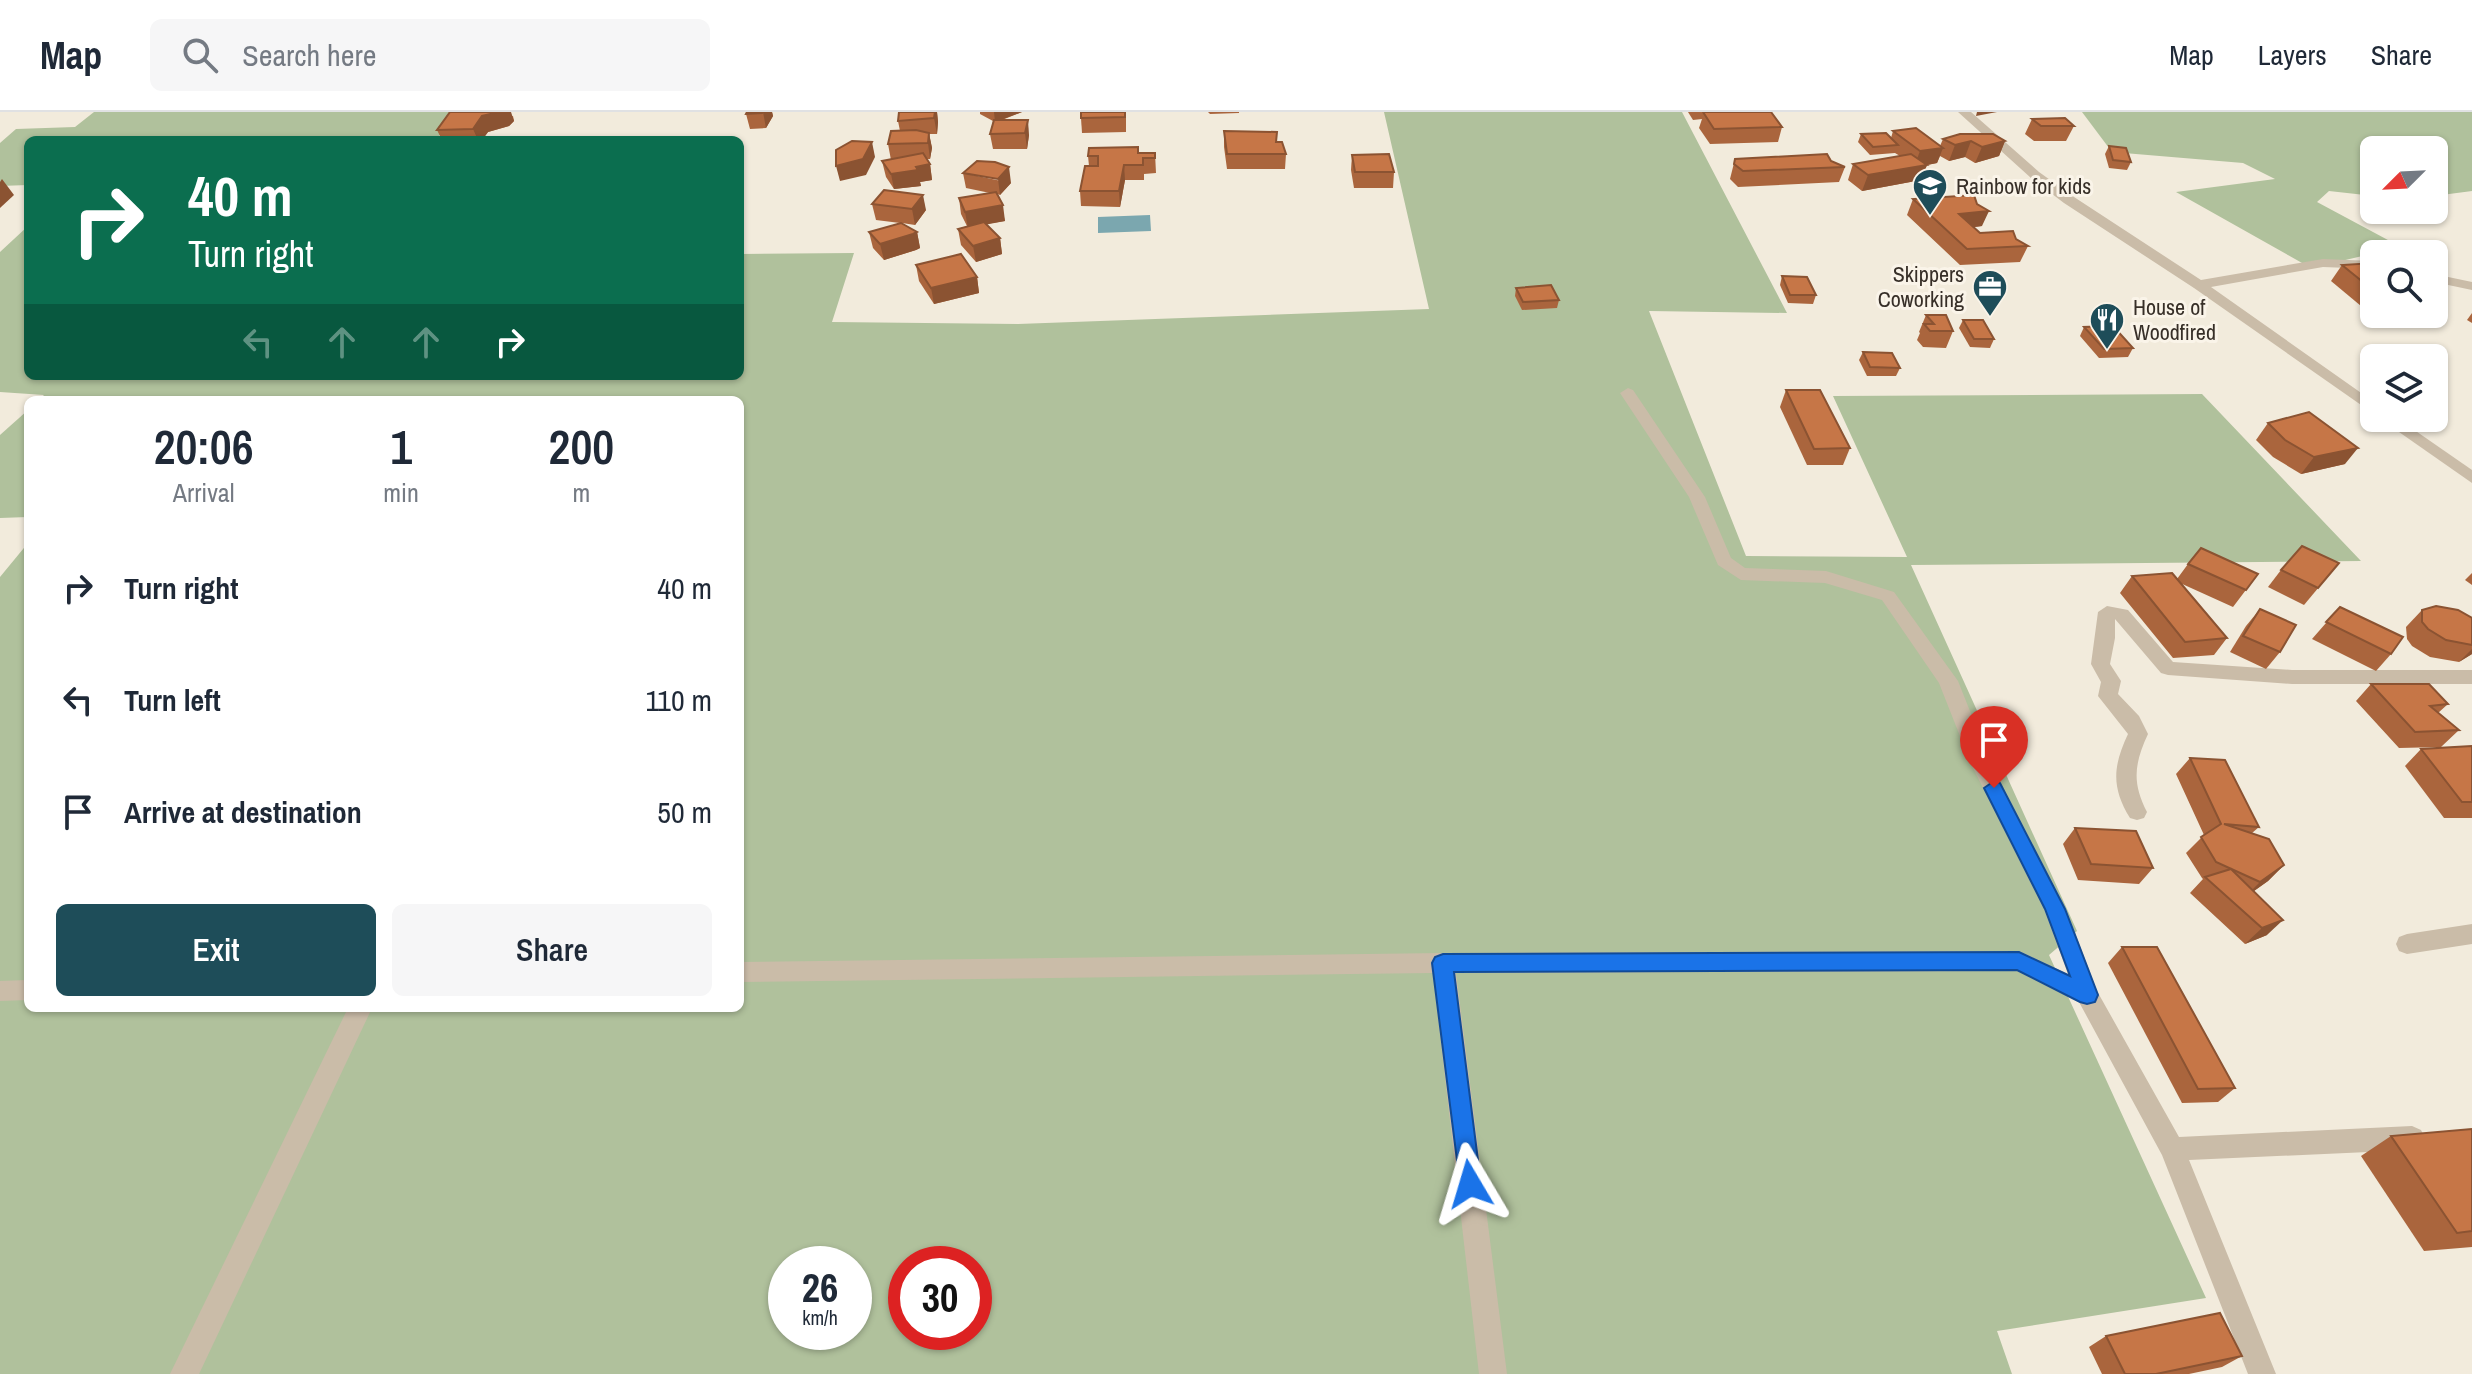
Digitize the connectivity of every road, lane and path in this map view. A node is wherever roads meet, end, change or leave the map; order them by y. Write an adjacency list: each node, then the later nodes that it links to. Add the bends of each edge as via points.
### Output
1 (1964, 112): 4 (street, via 2069,200)
2 (2360, 264): 4 (street, via 2323,263)
3 (2448, 281): 5 (street)
4 (2199, 285): 7 (street)
5 (2472, 286)
6 (1628, 393): 18 (street, via 1697,497 1724,561 1741,574 1826,577 1888,596 1948,681 1981,764 2055,909)
7 (2360, 399)
8 (2407, 432): 9 (street)
9 (2472, 478)
10 (2472, 677): 11 (street, via 2292,677 2168,668 2122,614 2107,612 2099,659 2111,681 2108,696 2138,734 2122,774)
11 (2137, 812)
12 (2472, 934): 13 (street)
13 (2407, 944)
14 (1443, 963): 15 (street); 18 (street, via 2019,961); 23 (street)
15 (744, 972)
16 (24, 990): 17 (street)
17 (0, 991)
18 (2087, 995): 21 (street)
19 (358, 1012): 22 (street)
20 (2440, 1137): 21 (street)
21 (2172, 1149): 24 (street)
22 (184, 1374)
23 (1493, 1374)
24 (2262, 1374)

